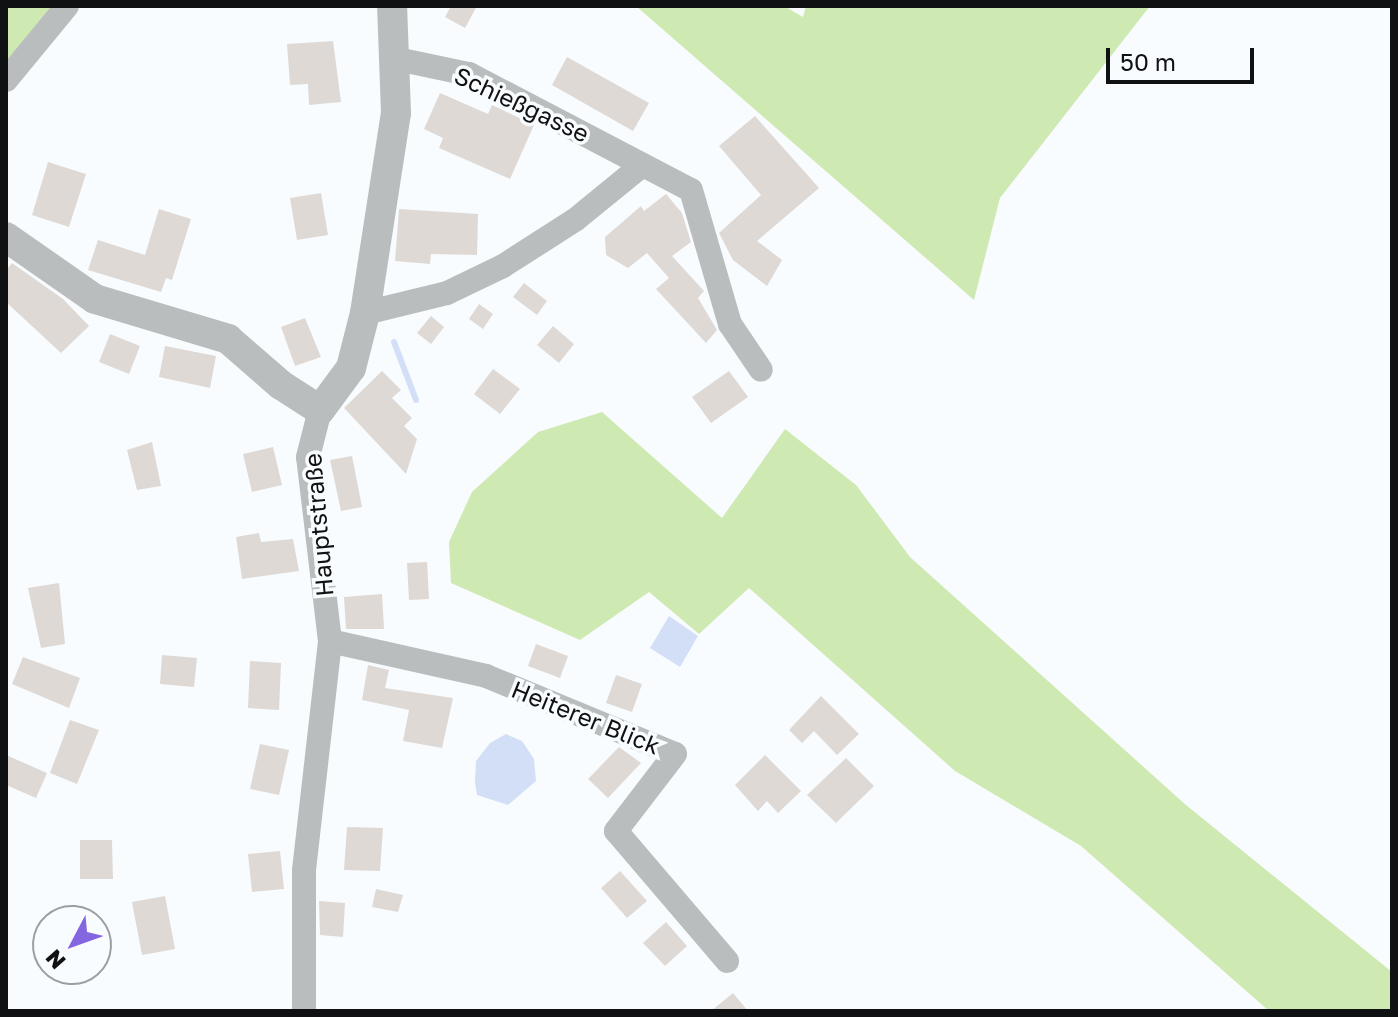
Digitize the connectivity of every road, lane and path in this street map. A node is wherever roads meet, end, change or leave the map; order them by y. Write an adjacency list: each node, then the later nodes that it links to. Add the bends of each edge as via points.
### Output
1 (67, 6): 4 (street)
2 (392, 6): 3 (street, Hauptstraße)
3 (397, 59): 5 (street, Schießgasse, via 469,74 612,146); 7 (street, Hauptstraße, via 396,113)
4 (6, 80)
5 (640, 167): 7 (street, via 575,220 503,266 447,293); 8 (street, Schießgasse, via 691,190 730,324)
6 (6, 237): 9 (street, via 95,299 228,339 281,385)
7 (365, 313): 9 (street, Hauptstraße, via 351,368)
8 (761, 370)
9 (320, 410): 10 (street, Hauptstraße, via 308,457)
10 (330, 641): 11 (street, Heiterer Blick, via 486,676 675,754 616,831); 12 (street, Hauptstraße, via 304,870)
11 (727, 961)
12 (304, 1011)

